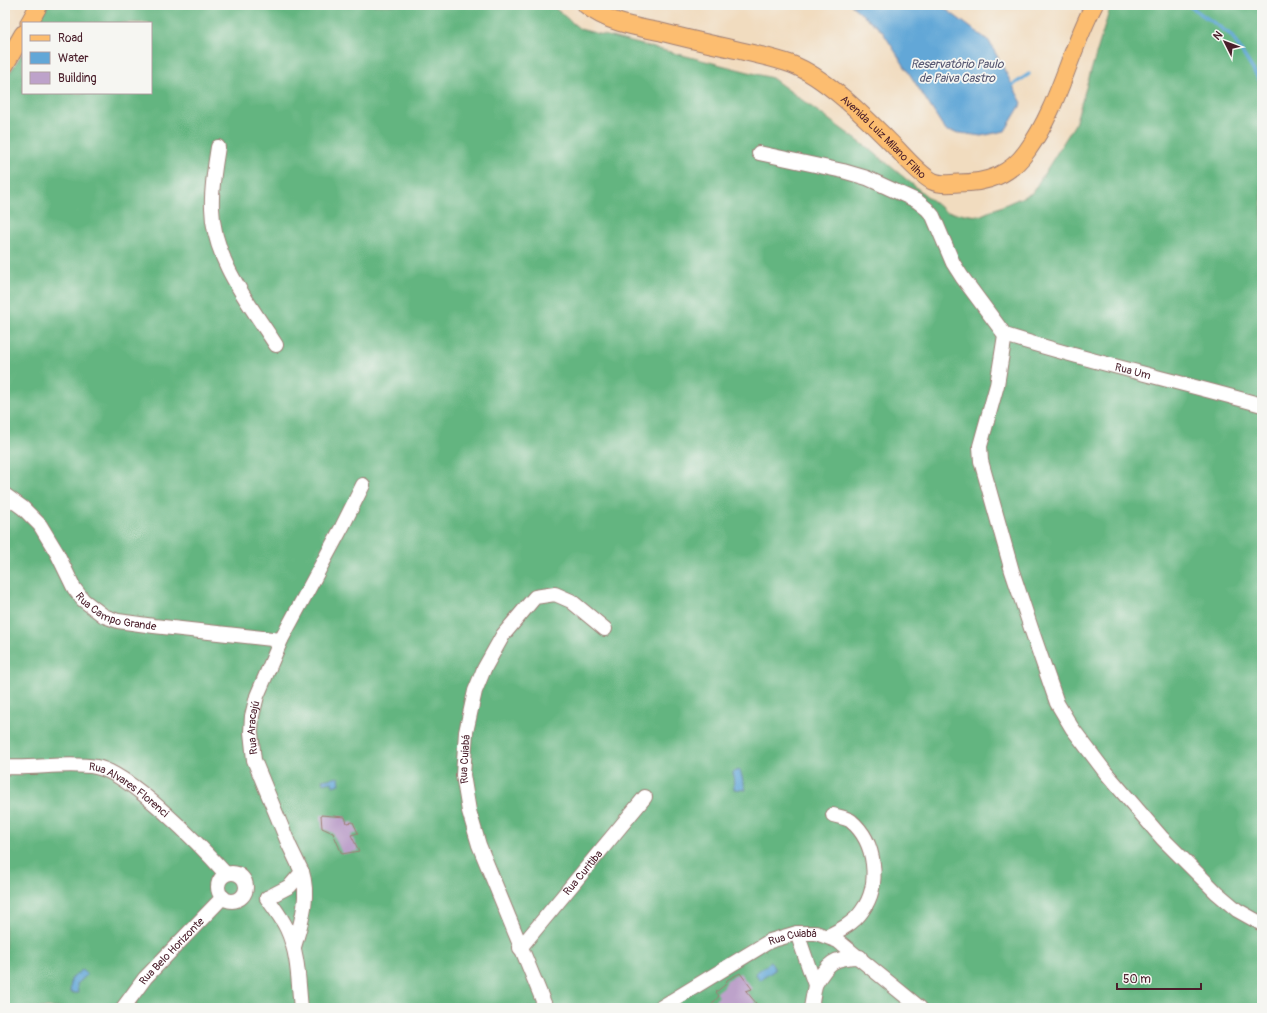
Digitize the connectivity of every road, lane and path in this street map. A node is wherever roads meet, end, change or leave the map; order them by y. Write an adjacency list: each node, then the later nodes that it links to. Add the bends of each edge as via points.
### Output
1 (39, 5): 4 (main road)
2 (586, 5): 3 (main road, Avenida Luiz Milano Filho, via 605,17 791,64 805,71 825,84 874,126 919,171 941,184 988,181 1016,165 1036,136 1060,89)
3 (1094, 5)
4 (30, 22)
5 (22, 36): 6 (main road)
6 (5, 65)
7 (218, 147): 10 (street, via 212,208 217,242 225,265)
8 (759, 153): 9 (street, via 867,178 911,198 927,209 938,225 953,263)
9 (1005, 336): 11 (street, Rua Um); 24 (street, via 997,385 980,446 981,460 1012,572 1057,703 1072,728 1106,773 1162,838 1217,893 1238,910)
10 (276, 345)
11 (1262, 405)
12 (363, 485): 15 (street, Rua Aracajú)
13 (5, 495): 15 (street, Rua Campo Grande, via 40,525 58,553 74,588 83,600 104,616 118,621 154,626)
14 (605, 629): 28 (street, Rua Cuiabá, via 571,601 555,594 535,597 503,634 475,691 466,732 463,775 465,793 479,845)
15 (281, 640): 19 (street, Rua Aracajú, via 257,696 252,716 252,747 260,779)
16 (5, 767): 20 (street, Rua Alvares Florenci, via 98,767 119,776 192,839)
17 (646, 797): 28 (street, Rua Curitiba)
18 (833, 815): 26 (street, via 850,820 862,833 871,851 873,873 868,903 861,913 850,924)
19 (302, 872): 23 (street, via 290,886); 27 (street, Rua Aracajú, via 305,880 304,913)
20 (226, 874): 21 (street, via 235,873 243,878); 22 (street, via 219,884)
21 (245, 891): 22 (street, via 236,900); 23 (street)
22 (223, 897): 31 (street, Rua Belo Horizonte, via 145,978)
23 (267, 898): 27 (street, via 287,929)
24 (1262, 924)
25 (797, 933): 26 (street, Rua Cuiabá); 30 (street); 34 (street, Rua Cuiabá, via 770,941)
26 (828, 936): 29 (street, Rua Cuiabá)
27 (294, 947): 32 (street)
28 (520, 948): 33 (street, Rua Cuiabá)
29 (860, 957): 30 (street, via 846,957 834,961); 36 (street, Rua Cuiabá)
30 (815, 985): 35 (street)
31 (123, 1008)
32 (302, 1008)
33 (546, 1008)
34 (660, 1008)
35 (811, 1008)
36 (920, 1008)

